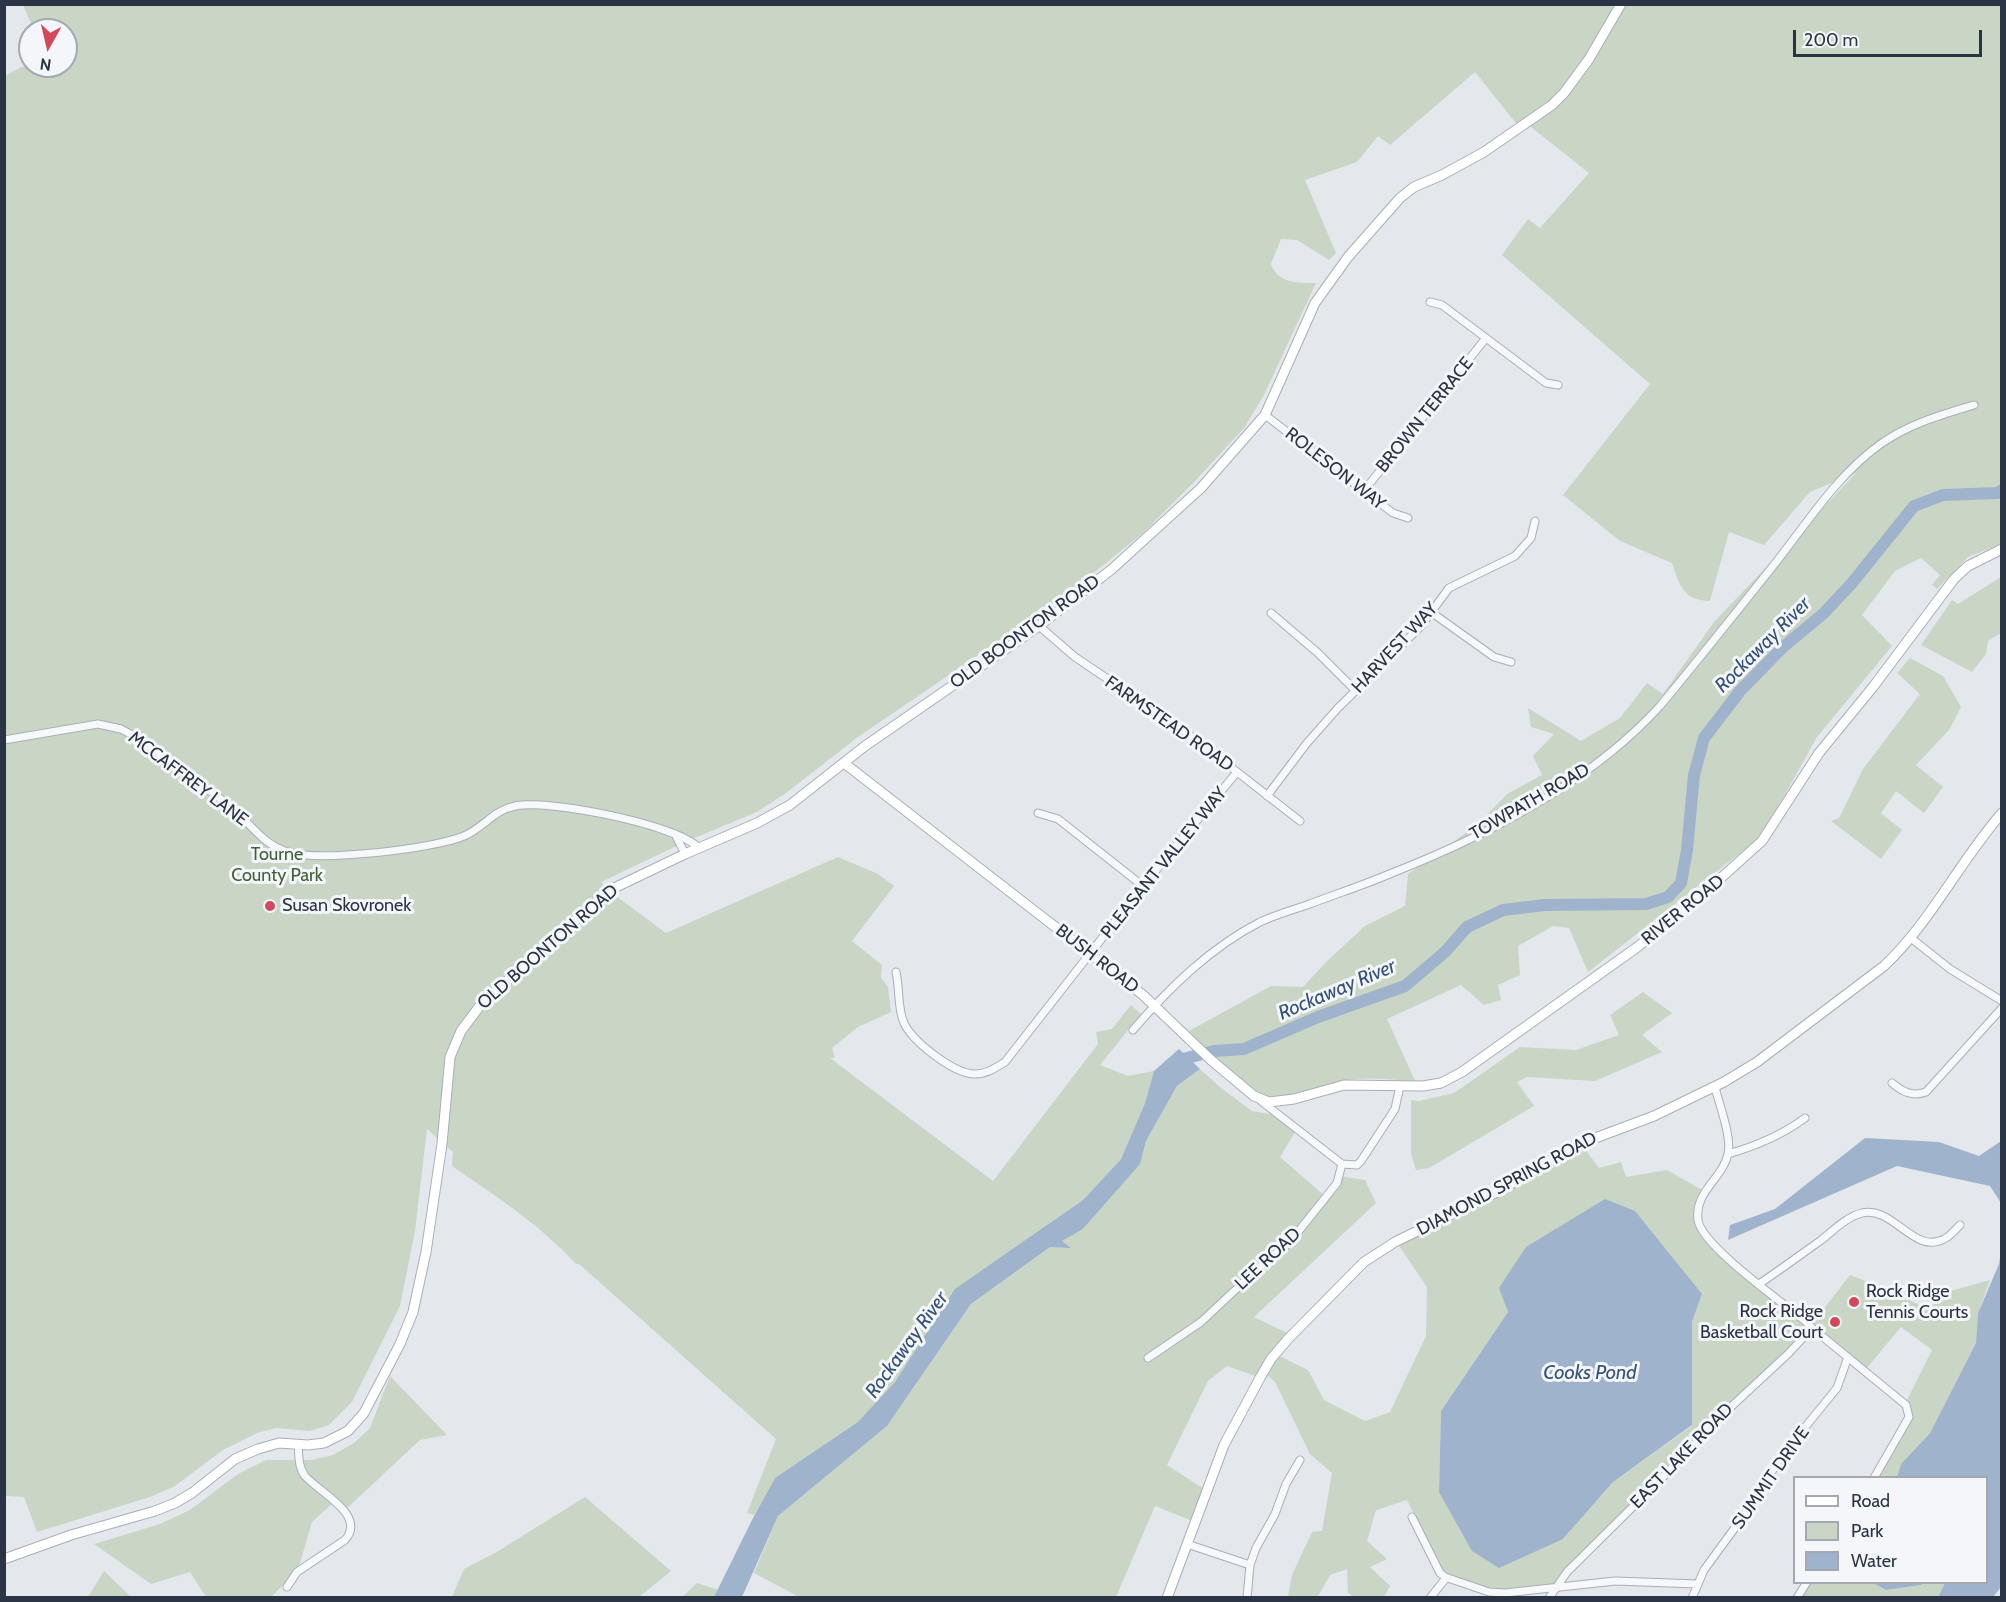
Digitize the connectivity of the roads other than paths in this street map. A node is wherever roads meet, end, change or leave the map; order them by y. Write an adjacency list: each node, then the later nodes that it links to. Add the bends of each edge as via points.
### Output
1 (1621, 4): 6 (street, OLD BOONTON ROAD, via 1589,59 1552,105 1484,152 1407,192 1348,257 1315,303)
2 (1430, 302): 3 (street, via 1442,305)
3 (1486, 338): 4 (street, via 1546,383); 7 (street, BROWN TERRACE)
4 (1558, 385)
5 (1974, 405): 31 (street, TOWPATH ROAD, via 1909,426 1864,458 1832,491 1660,706 1633,734 1573,781 1479,834 1411,865 1259,923 1203,959)
6 (1265, 415): 7 (street, ROLESON WAY); 13 (street, OLD BOONTON ROAD, via 1181,507)
7 (1363, 492): 8 (street, ROLESON WAY, via 1393,513)
8 (1408, 518)
9 (1535, 520): 11 (street, HARVEST WAY, via 1531,538 1515,556 1449,588)
10 (2001, 549): 35 (street, RIVER ROAD, via 1968,566 1954,579 1818,753 1772,830 1732,870 1636,948 1462,1072 1441,1083)
11 (1431, 612): 14 (street, via 1494,657); 15 (street, HARVEST WAY)
12 (1271, 613): 15 (street)
13 (1039, 626): 17 (street, OLD BOONTON ROAD); 18 (street, FARMSTEAD ROAD, via 1075,657 1158,712)
14 (1511, 662)
15 (1356, 691): 19 (street, HARVEST WAY, via 1307,743)
16 (4, 740): 23 (street, MCCAFFREY LANE, via 98,724 121,729 229,806 265,840 299,855 352,854 456,838 498,812 523,805 625,819)
17 (844, 763): 24 (street, OLD BOONTON ROAD, via 776,813); 28 (street, BUSH ROAD)
18 (1237, 772): 19 (street, FARMSTEAD ROAD); 26 (street, PLEASANT VALLEY WAY)
19 (1267, 796): 22 (street, FARMSTEAD ROAD)
20 (1038, 813): 26 (street, via 1058,819)
21 (2001, 813): 27 (street, DIAMOND SPRING ROAD)
22 (1300, 821)
23 (675, 834): 24 (street, MCCAFFREY LANE); 25 (street)
24 (699, 848): 25 (street, OLD BOONTON ROAD)
25 (685, 854): 46 (street, OLD BOONTON ROAD, via 610,890 494,991 461,1031 450,1057 442,1142 413,1312 364,1413 348,1431 324,1443)
26 (1143, 886): 28 (street, PLEASANT VALLEY WAY)
27 (1911, 938): 30 (street, via 1950,969); 36 (street, DIAMOND SPRING ROAD, via 1884,966 1757,1062)
28 (1091, 954): 29 (street, PLEASANT VALLEY WAY, via 1005,1062 987,1073 973,1074 950,1066 910,1034 900,1012); 31 (street, BUSH ROAD)
29 (896, 972)
30 (2001, 1001)
31 (1155, 1006): 33 (street, TOWPATH ROAD); 37 (street, BUSH ROAD)
32 (2001, 1008): 34 (street, via 1926,1092 1912,1095)
33 (1133, 1030)
34 (1892, 1083)
35 (1400, 1086): 37 (street, RIVER ROAD, via 1344,1084 1269,1102); 40 (street, via 1395,1109 1361,1161 1357,1165)
36 (1715, 1087): 39 (street, via 1729,1143); 50 (street, DIAMOND SPRING ROAD, via 1654,1116 1587,1140 1502,1190 1395,1242 1364,1262 1288,1339 1266,1367 1224,1445)
37 (1254, 1096): 40 (street, BUSH ROAD)
38 (1805, 1118): 39 (street, via 1791,1129)
39 (1728, 1154): 42 (street, via 1702,1196 1697,1219 1708,1238)
40 (1342, 1164): 45 (street, LEE ROAD, via 1337,1183 1290,1242 1201,1322)
41 (1960, 1226): 42 (street, via 1947,1238 1924,1242 1881,1214 1862,1213)
42 (1759, 1284): 43 (street)
43 (1812, 1328): 44 (street); 57 (street, EAST LAKE ROAD)
44 (1848, 1357): 48 (street, via 1907,1407 1909,1417); 54 (street, SUMMIT DRIVE, via 1837,1388 1780,1458)
45 (1148, 1358)
46 (298, 1444): 51 (street, OLD BOONTON ROAD, via 269,1444 235,1459 192,1493 155,1511); 56 (street, via 299,1464 305,1475 346,1512 353,1526 345,1540 297,1572)
47 (1300, 1460): 52 (street)
48 (1875, 1476)
49 (1412, 1517): 53 (street, via 1436,1567)
50 (1187, 1544): 52 (street); 58 (street, DIAMOND SPRING ROAD)
51 (4, 1559)
52 (1250, 1565): 59 (street)
53 (1446, 1578): 57 (street, via 1489,1592); 60 (street)
54 (1698, 1584): 57 (street, via 1615,1581); 62 (street, SUMMIT DRIVE)
55 (1806, 1584): 63 (street)
56 (288, 1587)
57 (1555, 1587): 61 (street, EAST LAKE ROAD)
58 (1167, 1598)
59 (1247, 1598)
60 (1430, 1598)
61 (1549, 1598)
62 (1692, 1598)
63 (1797, 1598)

